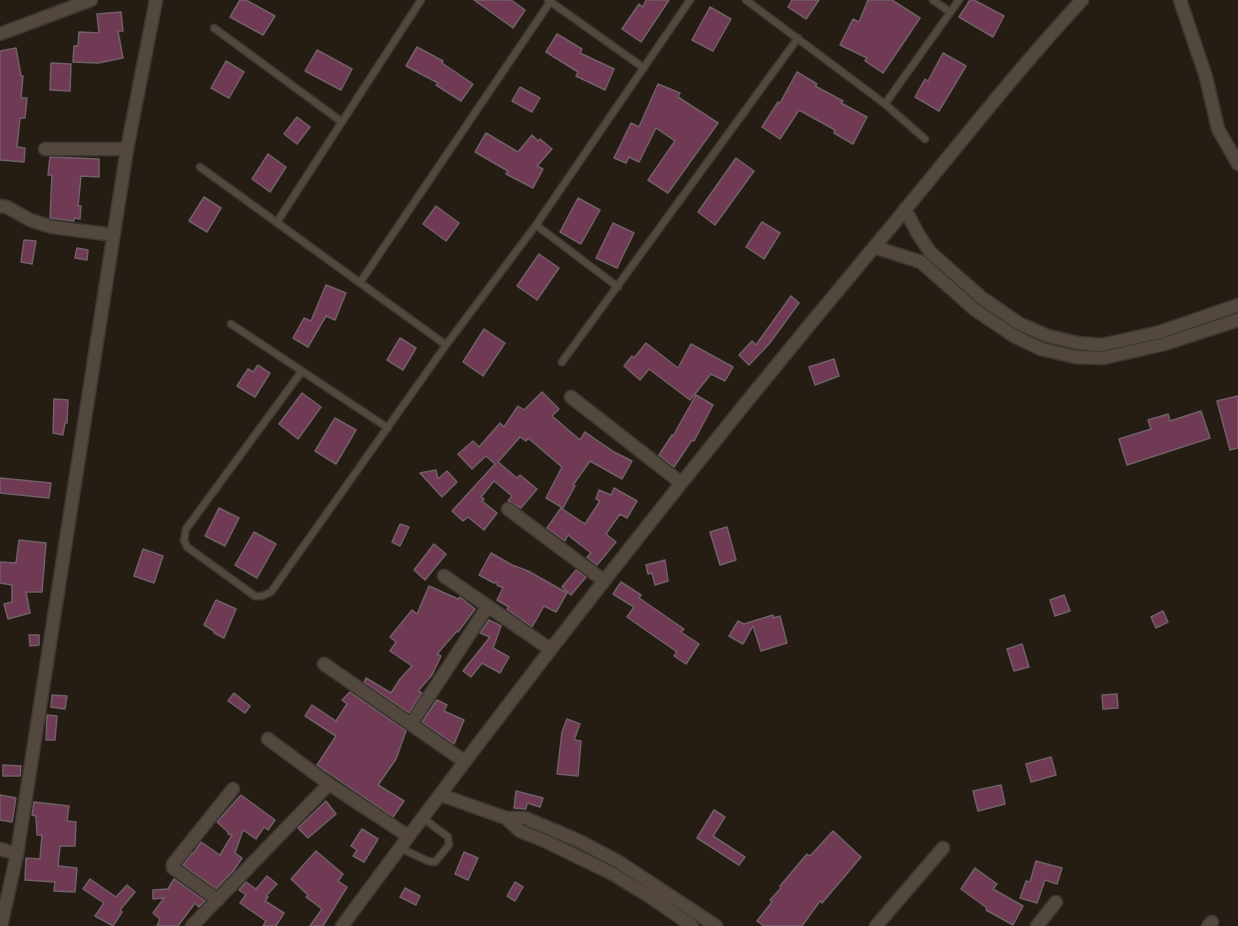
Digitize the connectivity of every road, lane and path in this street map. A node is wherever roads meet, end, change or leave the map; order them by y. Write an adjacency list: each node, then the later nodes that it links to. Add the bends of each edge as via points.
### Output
1 (156, 0): 20 (street)
2 (421, 0): 17 (lane)
3 (690, 0): 15 (lane)
4 (746, 0): 14 (lane)
5 (933, 0): 11 (lane)
6 (959, 0): 11 (lane)
7 (1082, 0): 24 (street)
8 (1180, 0): 21 (street, via 1206,77 1218,129)
9 (84, 1): 13 (street)
10 (549, 1): 15 (lane); 29 (lane)
11 (950, 12): 16 (lane)
12 (214, 28): 17 (lane)
13 (0, 34)
14 (798, 38): 16 (lane); 30 (lane)
15 (644, 68): 26 (lane)
16 (885, 104): 18 (lane)
17 (342, 122): 25 (lane)
18 (925, 139)
19 (45, 149): 20 (street)
20 (127, 149): 27 (street)
21 (1238, 164)
22 (200, 167): 25 (lane)
23 (0, 206): 27 (street, via 52,227)
24 (905, 208): 28 (street); 34 (street, via 930,252 982,298)
25 (277, 222): 29 (lane)
26 (536, 225): 30 (lane); 37 (lane)
27 (114, 235): 63 (street)
28 (874, 247): 35 (street, via 921,262 974,309); 44 (street)
29 (361, 281): 37 (lane)
30 (618, 287): 40 (lane)
31 (1238, 305): 36 (street)
32 (1238, 320): 36 (street)
33 (231, 324): 41 (lane)
34 (1020, 324): 35 (street); 38 (street, via 1048,336)
35 (1014, 336): 39 (street, via 1041,349 1075,357)
36 (1162, 338): 38 (street); 39 (street)
37 (446, 345): 43 (lane)
38 (1102, 345): 39 (street)
39 (1103, 358)
40 (562, 362)
41 (302, 371): 43 (lane); 43 (lane, via 186,529 187,548 255,596 271,592)
42 (572, 397): 44 (street)
43 (388, 428)
44 (680, 483): 47 (street)
45 (508, 508): 47 (street)
46 (444, 576): 48 (street)
47 (603, 580): 49 (street)
48 (488, 606): 49 (street); 51 (street)
49 (550, 649): 53 (street)
50 (324, 664): 51 (street)
51 (411, 724): 53 (street)
52 (268, 739): 54 (street)
53 (464, 761): 56 (street)
54 (329, 784): 59 (street); 64 (street)
55 (233, 789): 64 (street, via 173,864 173,868)
56 (441, 795): 57 (street); 58 (street)
57 (423, 818): 59 (street); 60 (lane, via 448,837 449,845 435,862)
58 (506, 818): 69 (street, via 520,831 612,874); 70 (street, via 532,820 619,862)
59 (408, 836): 60 (street)
60 (399, 848): 68 (street)
61 (943, 848): 71 (street)
62 (0, 849): 63 (street)
63 (17, 854): 66 (street)
64 (218, 900): 67 (street)
65 (1056, 902): 72 (street)
66 (1, 926)
67 (192, 926)
68 (342, 926)
69 (692, 926)
70 (716, 926)
71 (876, 926)
72 (1037, 926)

